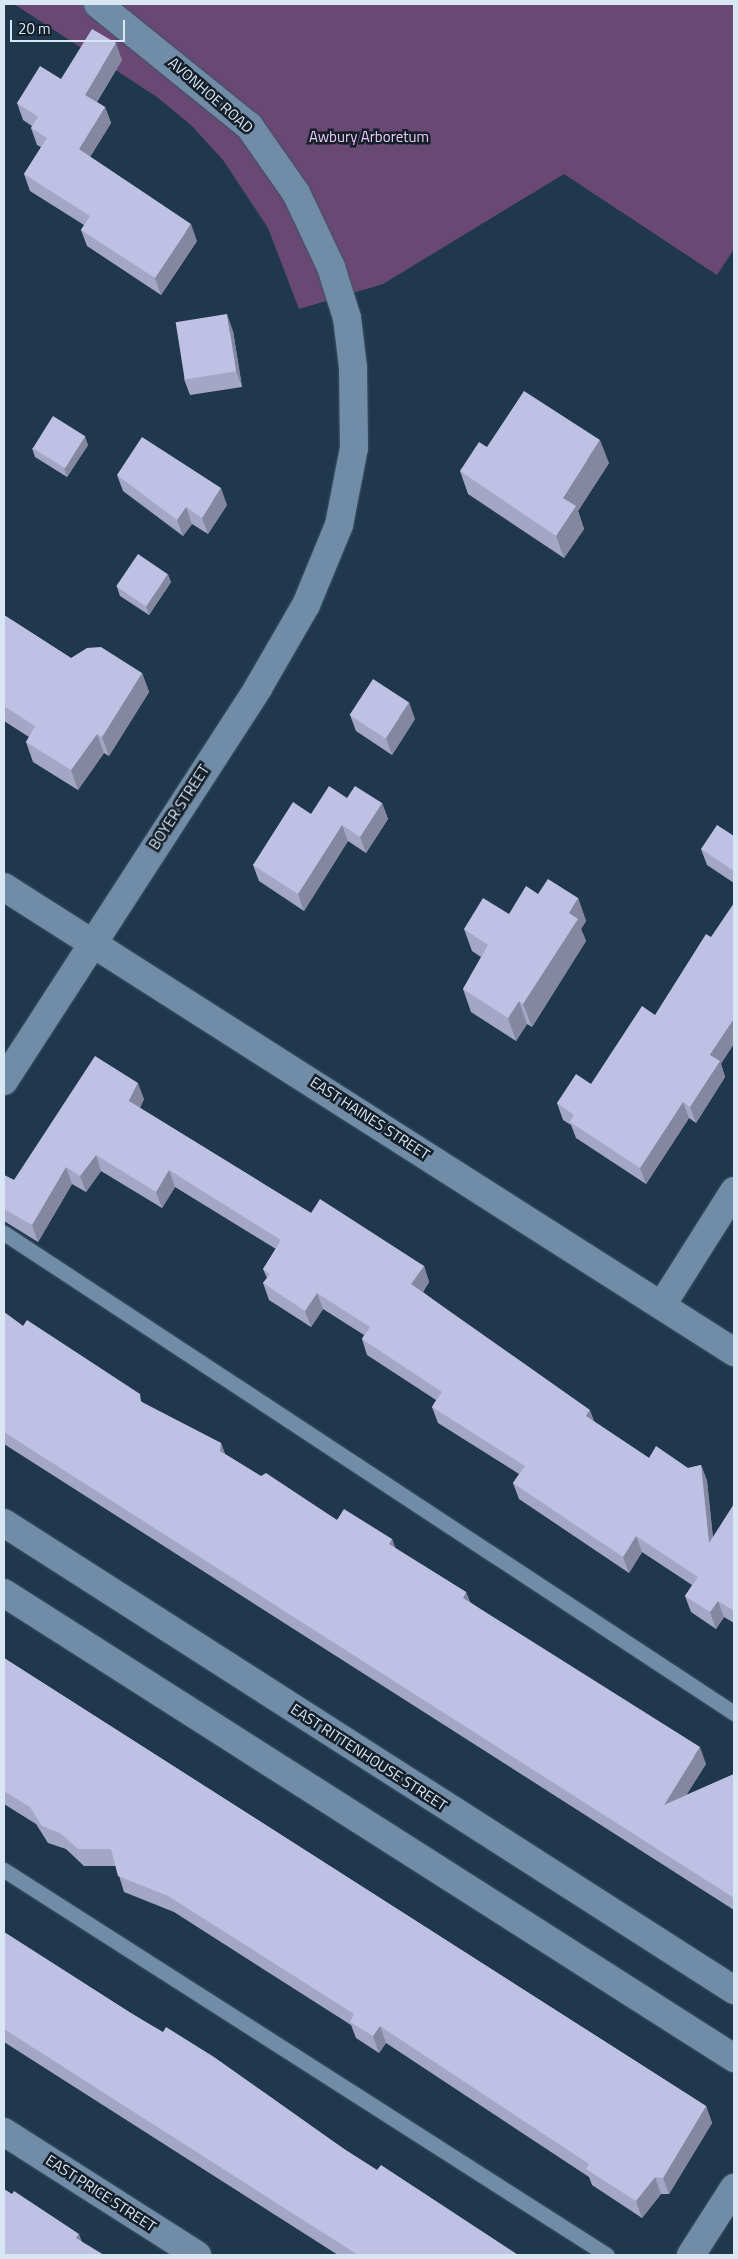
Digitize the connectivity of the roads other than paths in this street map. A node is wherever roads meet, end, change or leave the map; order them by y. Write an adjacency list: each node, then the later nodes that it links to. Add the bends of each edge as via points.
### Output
1 (98, 4): 2 (street, AVONHOE ROAD, via 248,126 285,174 309,217 340,291 353,367 354,448)
2 (339, 525): 4 (street, BOYER STREET, via 321,573 277,657)
3 (4, 887): 4 (street, EAST HAINES STREET)
4 (96, 943): 5 (street, BOYER STREET); 8 (street, EAST HAINES STREET)
5 (4, 1081)
6 (734, 1191): 8 (street)
7 (4, 1233): 12 (lane)
8 (662, 1306): 9 (street, EAST HAINES STREET)
9 (734, 1352)
10 (4, 1524): 14 (street, EAST RITTENHOUSE STREET)
11 (4, 1592): 15 (street)
12 (734, 1714)
13 (4, 1870): 19 (lane)
14 (734, 1990)
15 (734, 2058)
16 (4, 2132): 18 (street, EAST PRICE STREET)
17 (734, 2188): 20 (street)
18 (197, 2255)
19 (607, 2255)
20 (691, 2255)

